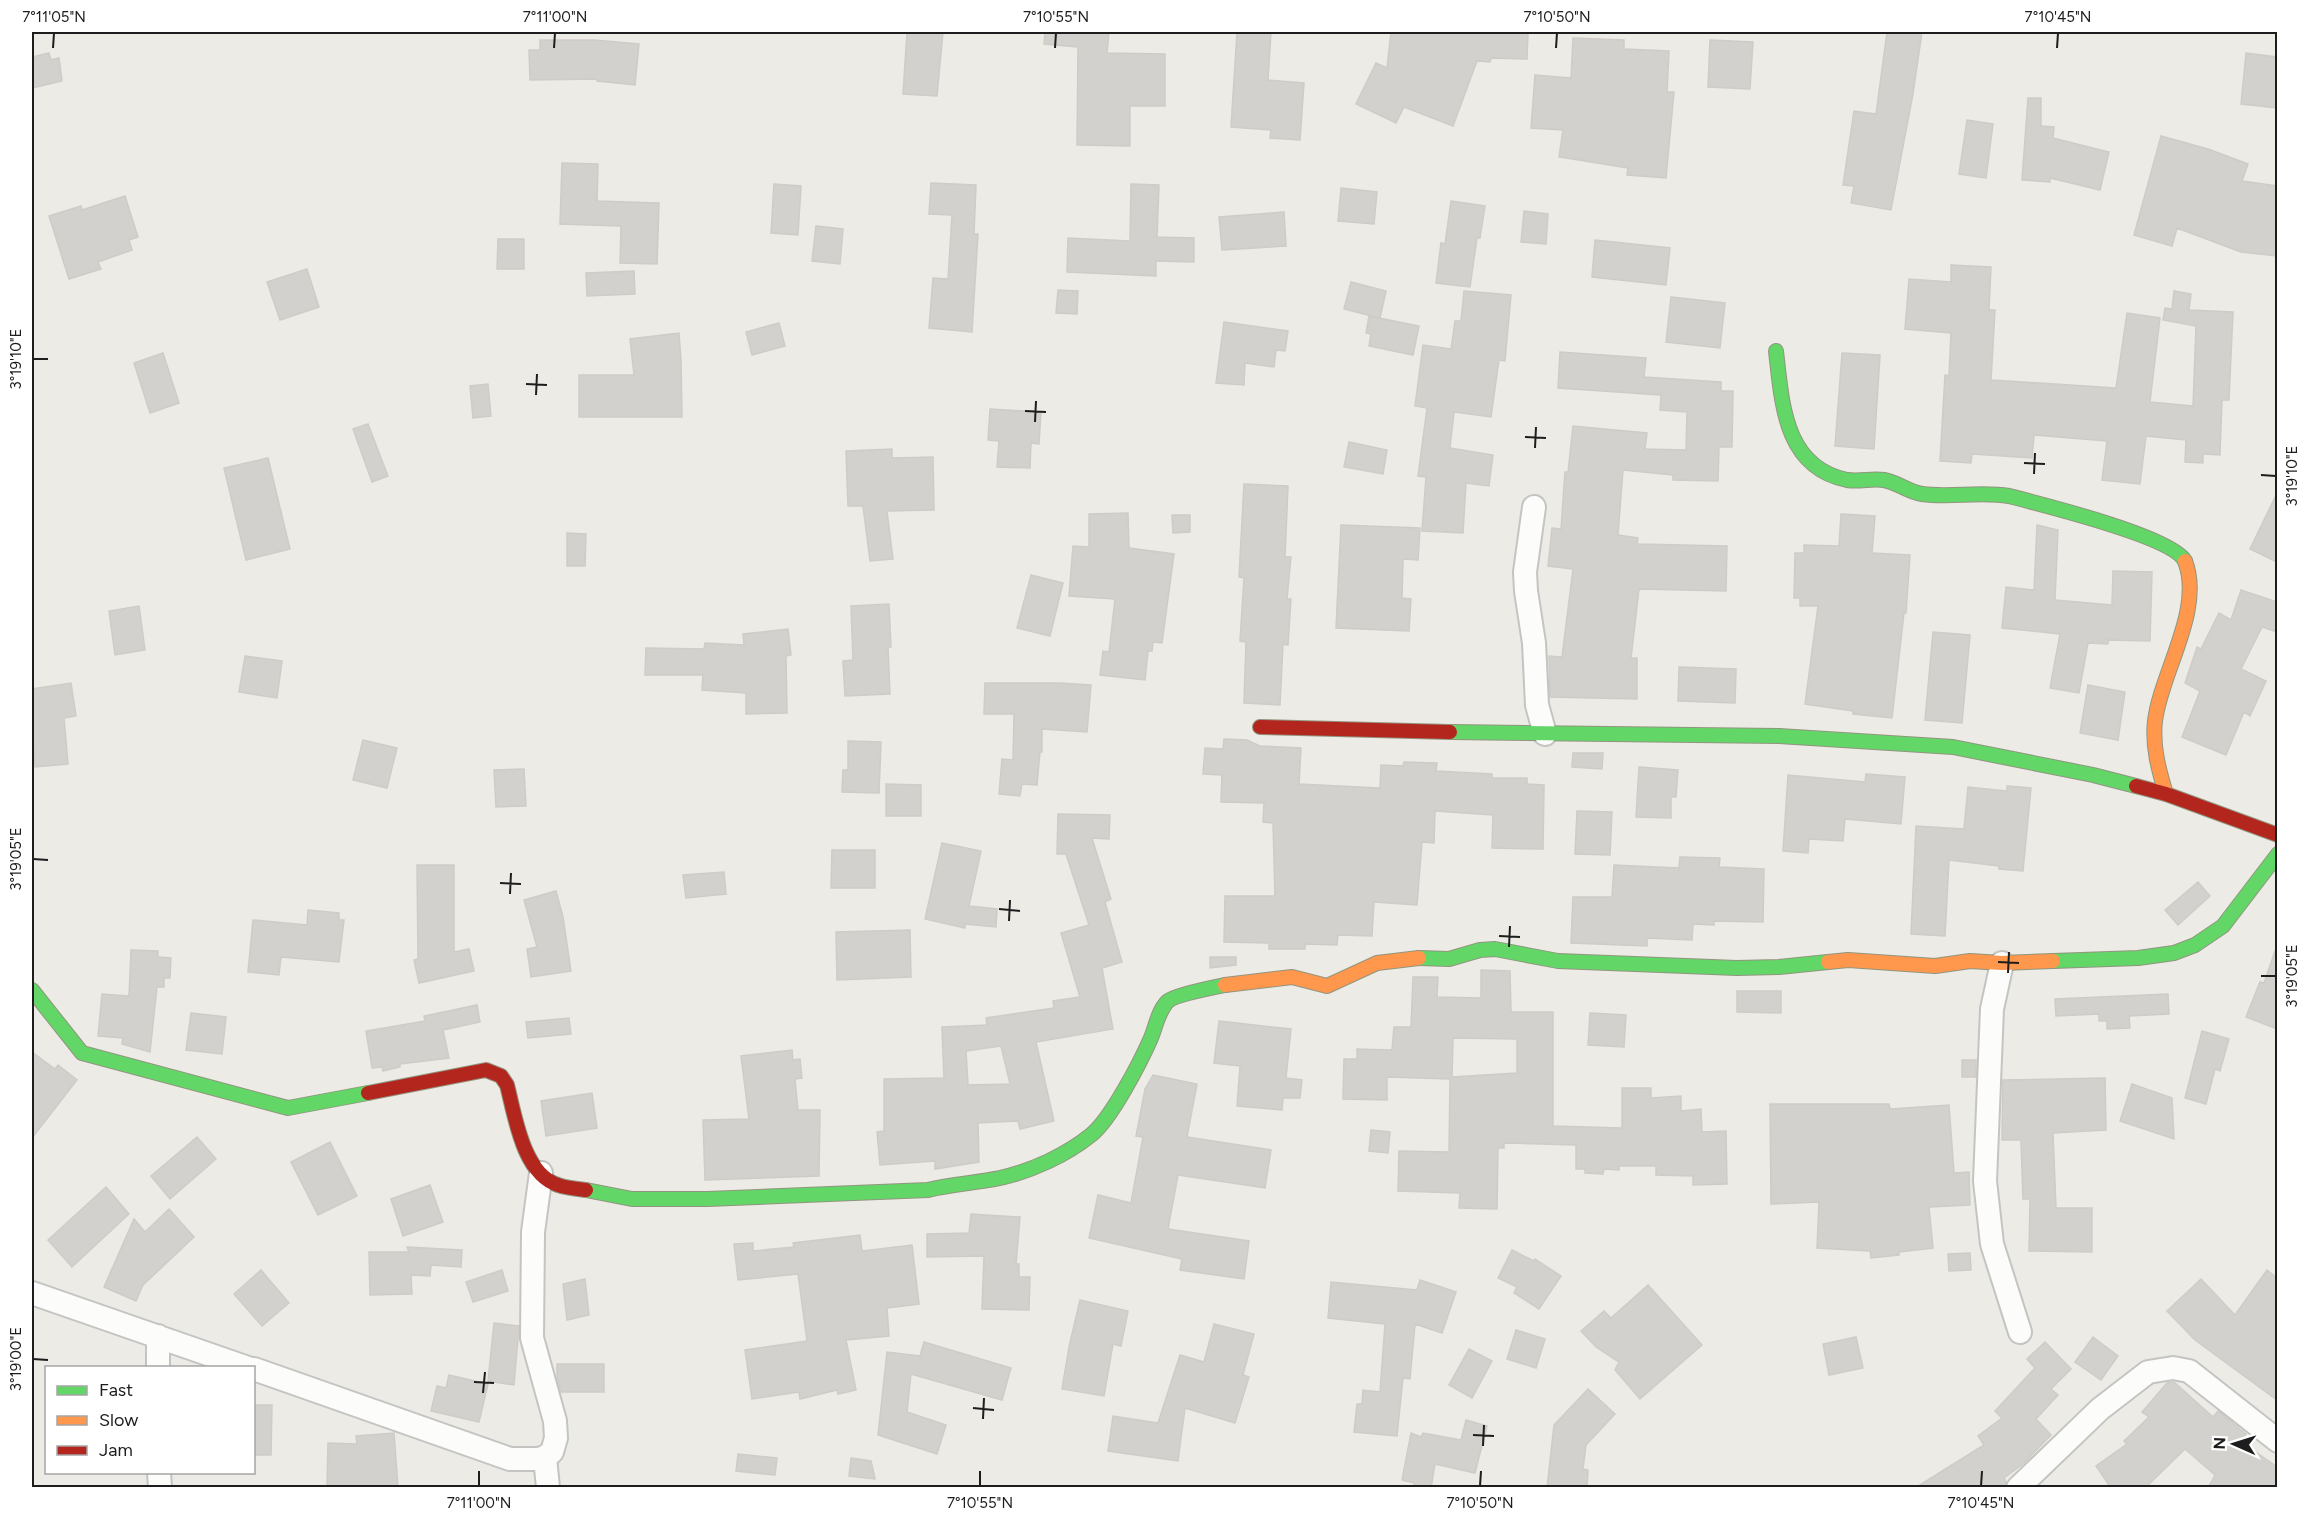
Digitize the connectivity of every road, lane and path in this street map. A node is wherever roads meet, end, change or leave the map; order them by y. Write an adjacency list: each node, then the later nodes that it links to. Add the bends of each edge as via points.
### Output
1 (1776, 351): 5 (street, via 1790,435 1806,457 1823,471 1855,481 1885,480 1909,492 2008,496 2126,529 2182,556 2188,567 2186,618 2155,718 2153,740)
2 (1534, 507): 4 (street, via 1525,572 1537,705)
3 (1260, 727): 4 (street)
4 (1545, 734): 5 (street, via 1779,735 1953,747)
5 (2166, 794): 6 (street)
6 (2277, 835)
7 (2277, 854): 8 (street, via 2223,926 2195,945 2174,953 2138,958)
8 (2002, 963): 10 (street, via 1970,961 1917,966 1848,960 1737,968 1558,961 1495,949 1449,959 1392,960 1327,986 1292,977 1212,987 1169,1000 1109,1116 1091,1135 1046,1163 1001,1178 928,1190 642,1199 556,1185); 12 (street, via 1992,1009 1985,1181 1992,1244)
9 (32, 990): 10 (street, via 82,1053 288,1108 486,1070 501,1076 507,1085 526,1155)
10 (541, 1173): 18 (street, via 533,1232 532,1338 555,1421 556,1438 552,1452)
11 (32, 1293): 13 (street)
12 (2020, 1332)
13 (158, 1336): 14 (street); 15 (street)
14 (158, 1366)
15 (242, 1366)
16 (255, 1369): 18 (street, via 510,1459)
17 (2277, 1441): 20 (street, via 2189,1371 2173,1368 2148,1372 2100,1409)
18 (545, 1457): 19 (street)
19 (548, 1488)
20 (2018, 1488)

